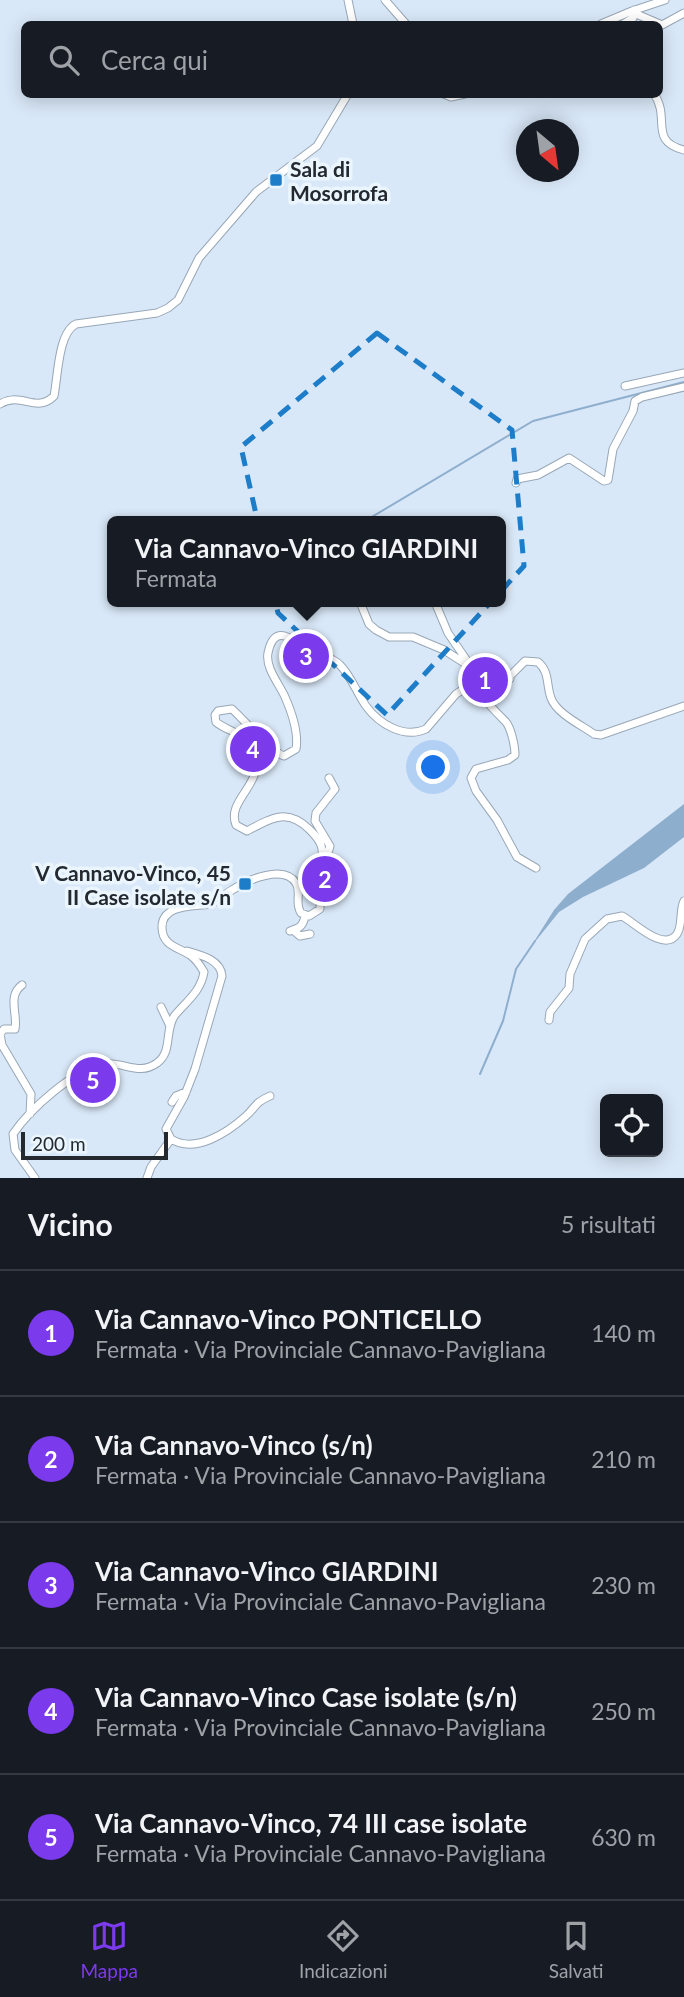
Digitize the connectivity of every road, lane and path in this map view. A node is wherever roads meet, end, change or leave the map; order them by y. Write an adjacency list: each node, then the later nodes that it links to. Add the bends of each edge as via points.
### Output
1 (348, 0): 6 (street)
2 (385, 0): 7 (street)
3 (665, 0): 4 (street)
4 (634, 12): 8 (street); 9 (street); 10 (street)
5 (684, 13): 11 (street)
6 (352, 21)
7 (403, 21)
8 (609, 21)
9 (628, 21)
10 (653, 21)
11 (663, 24)
12 (346, 98): 18 (street, via 317,146 256,192 199,258 178,300 168,309 68,328 54,396 47,403 17,398)
13 (656, 98): 14 (street, via 662,136 666,143)
14 (684, 150)
15 (684, 373): 16 (street)
16 (625, 386)
17 (684, 387): 19 (street, via 635,401 613,449 607,480 569,458)
18 (0, 404)
19 (516, 483)
20 (362, 607): 22 (street, via 369,624 383,635 413,637)
21 (437, 607): 22 (street)
22 (472, 668): 23 (street)
23 (477, 682): 24 (street, via 510,676 525,661 538,662 557,708 601,735); 26 (street, via 456,694 426,729 402,732 367,708 332,658 310,651 289,636 274,639 267,659 295,724 296,749 284,756 277,754 232,709 218,711 216,722 244,740 257,765 233,818 247,831 291,816 316,836); 27 (street, via 497,715 508,723 515,755 476,769 473,786 517,857)
24 (684, 706)
25 (329, 778): 26 (street, via 335,789 315,821 330,846 328,853)
26 (321, 854): 29 (street, via 320,909)
27 (536, 868)
28 (684, 901): 34 (street, via 678,932 670,940 652,936 622,916 607,919 585,939 569,988)
29 (305, 916): 30 (street, via 303,924 292,930 300,936); 31 (street, via 298,909 299,890 293,879 273,874 211,904 169,912 162,927 169,945)
30 (310, 934)
31 (175, 948): 35 (street, via 197,961 204,972 201,987); 36 (street, via 217,963 222,970)
32 (22, 985): 39 (street, via 14,997 15,1029 0,1034 6,1054 31,1094)
33 (161, 1007): 35 (street)
34 (549, 1020)
35 (170, 1026): 39 (street, via 159,1062 141,1070 98,1066 51,1093)
36 (186, 1092): 38 (street); 40 (street, via 166,1129)
37 (270, 1096): 40 (street, via 205,1141 187,1145)
38 (172, 1102)
39 (30, 1114): 41 (street, via 13,1134 13,1141)
40 (172, 1139): 42 (street)
41 (36, 1178)
42 (147, 1178)

